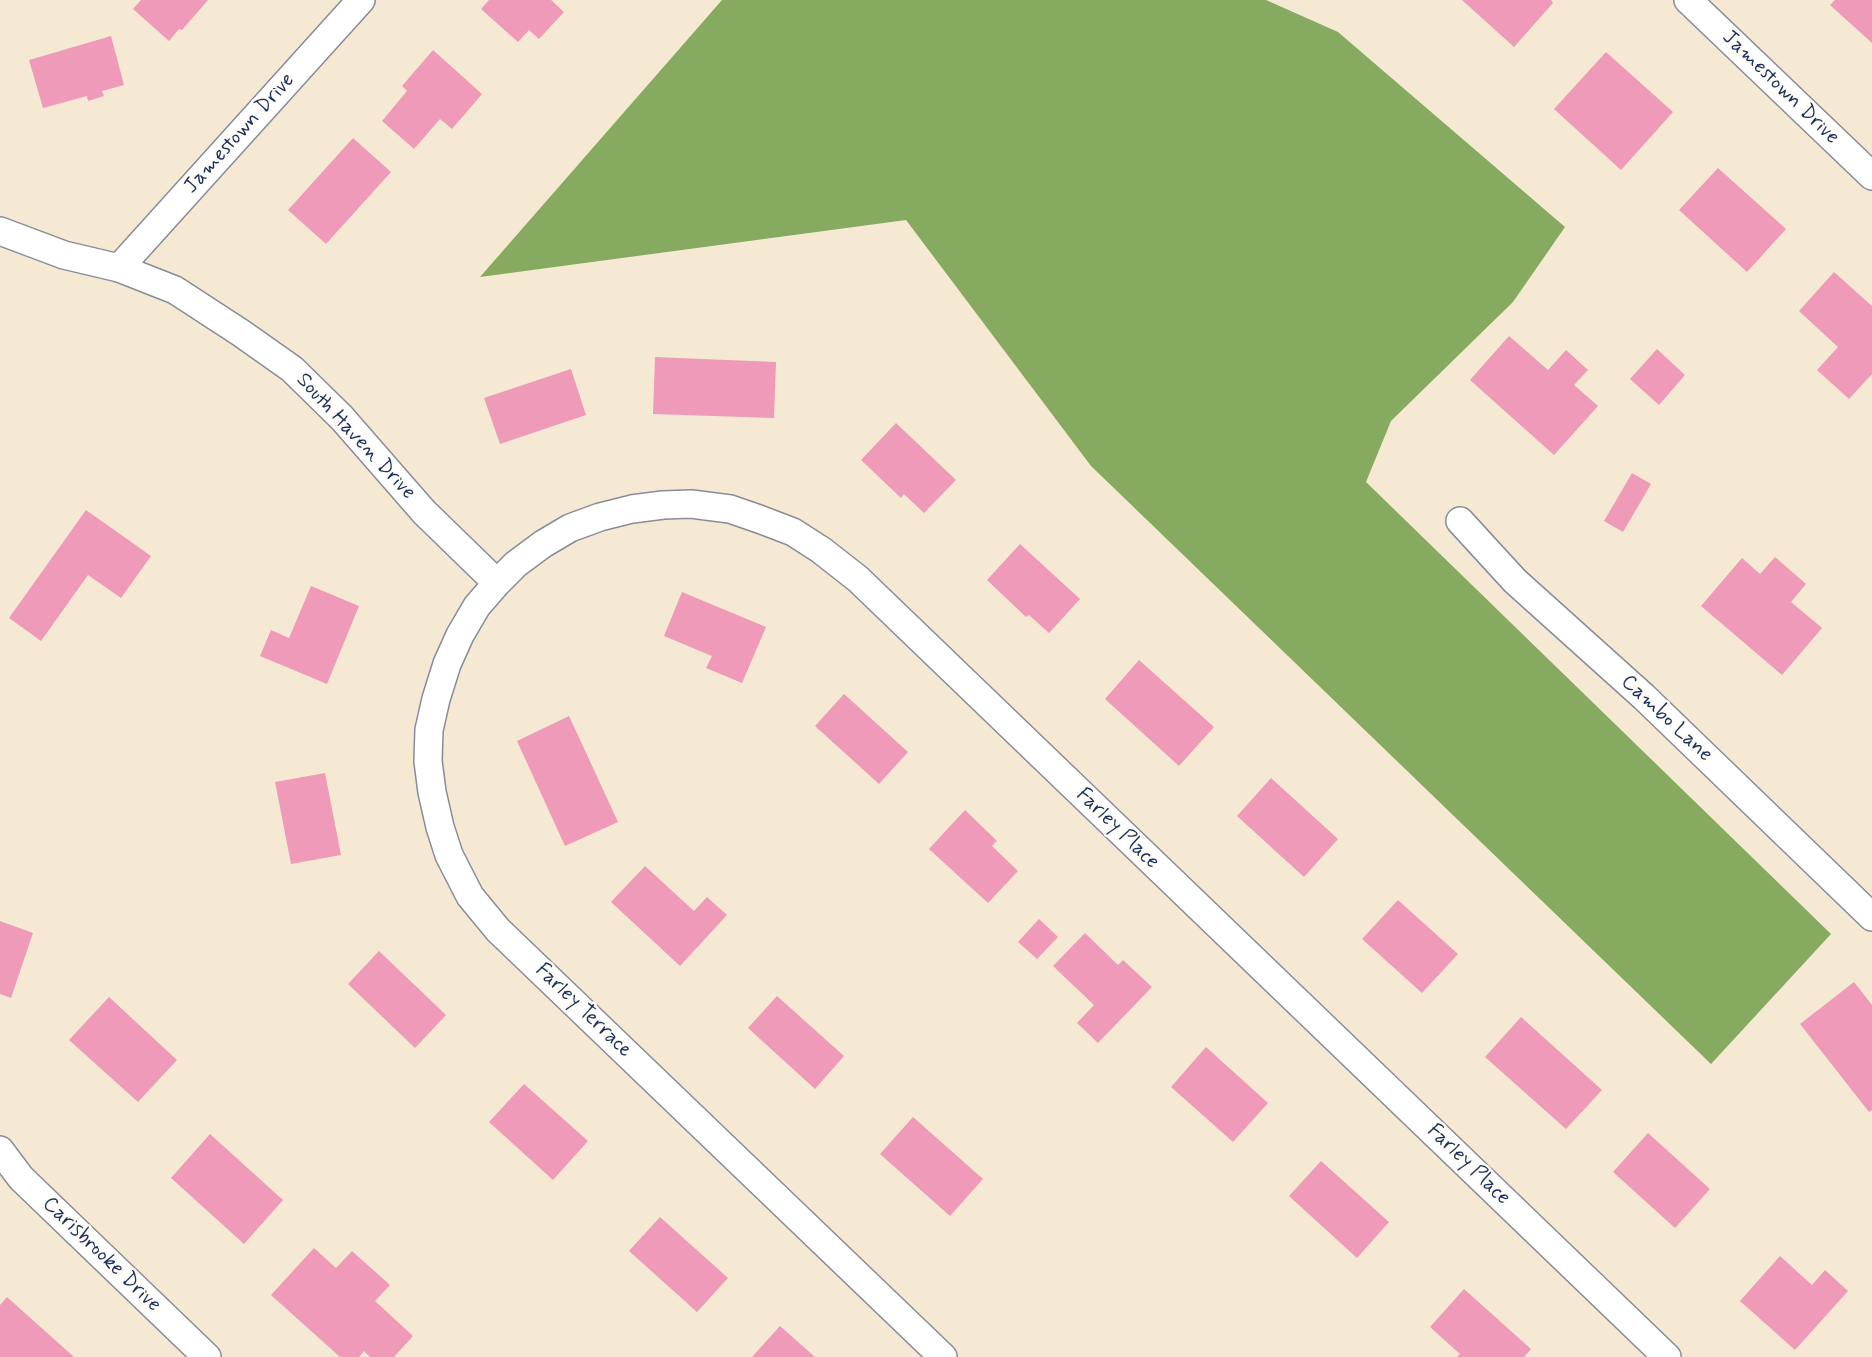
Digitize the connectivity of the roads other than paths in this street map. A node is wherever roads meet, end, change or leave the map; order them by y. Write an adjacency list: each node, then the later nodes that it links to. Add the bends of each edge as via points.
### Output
1 (361, 0): 5 (street, Jamestown Drive)
2 (1688, 0): 3 (street, Jamestown Drive)
3 (1872, 176)
4 (0, 231): 5 (street, South Haven Drive, via 64,255)
5 (119, 268): 7 (street, South Haven Drive, via 175,290 292,369 342,418 424,512)
6 (1460, 521): 8 (street, Cambo Lane, via 1515,581 1644,697)
7 (497, 583): 11 (street, Farley Terrace, via 460,635 447,664 429,730 428,761 440,827 470,896 498,930); 12 (street, Farley Place, via 516,564 570,528 632,509 691,504 730,509 802,538 858,579)
8 (1872, 917)
9 (0, 1150): 10 (street, Carisbrooke Drive, via 21,1178)
10 (207, 1357)
11 (944, 1357)
12 (1667, 1357)

